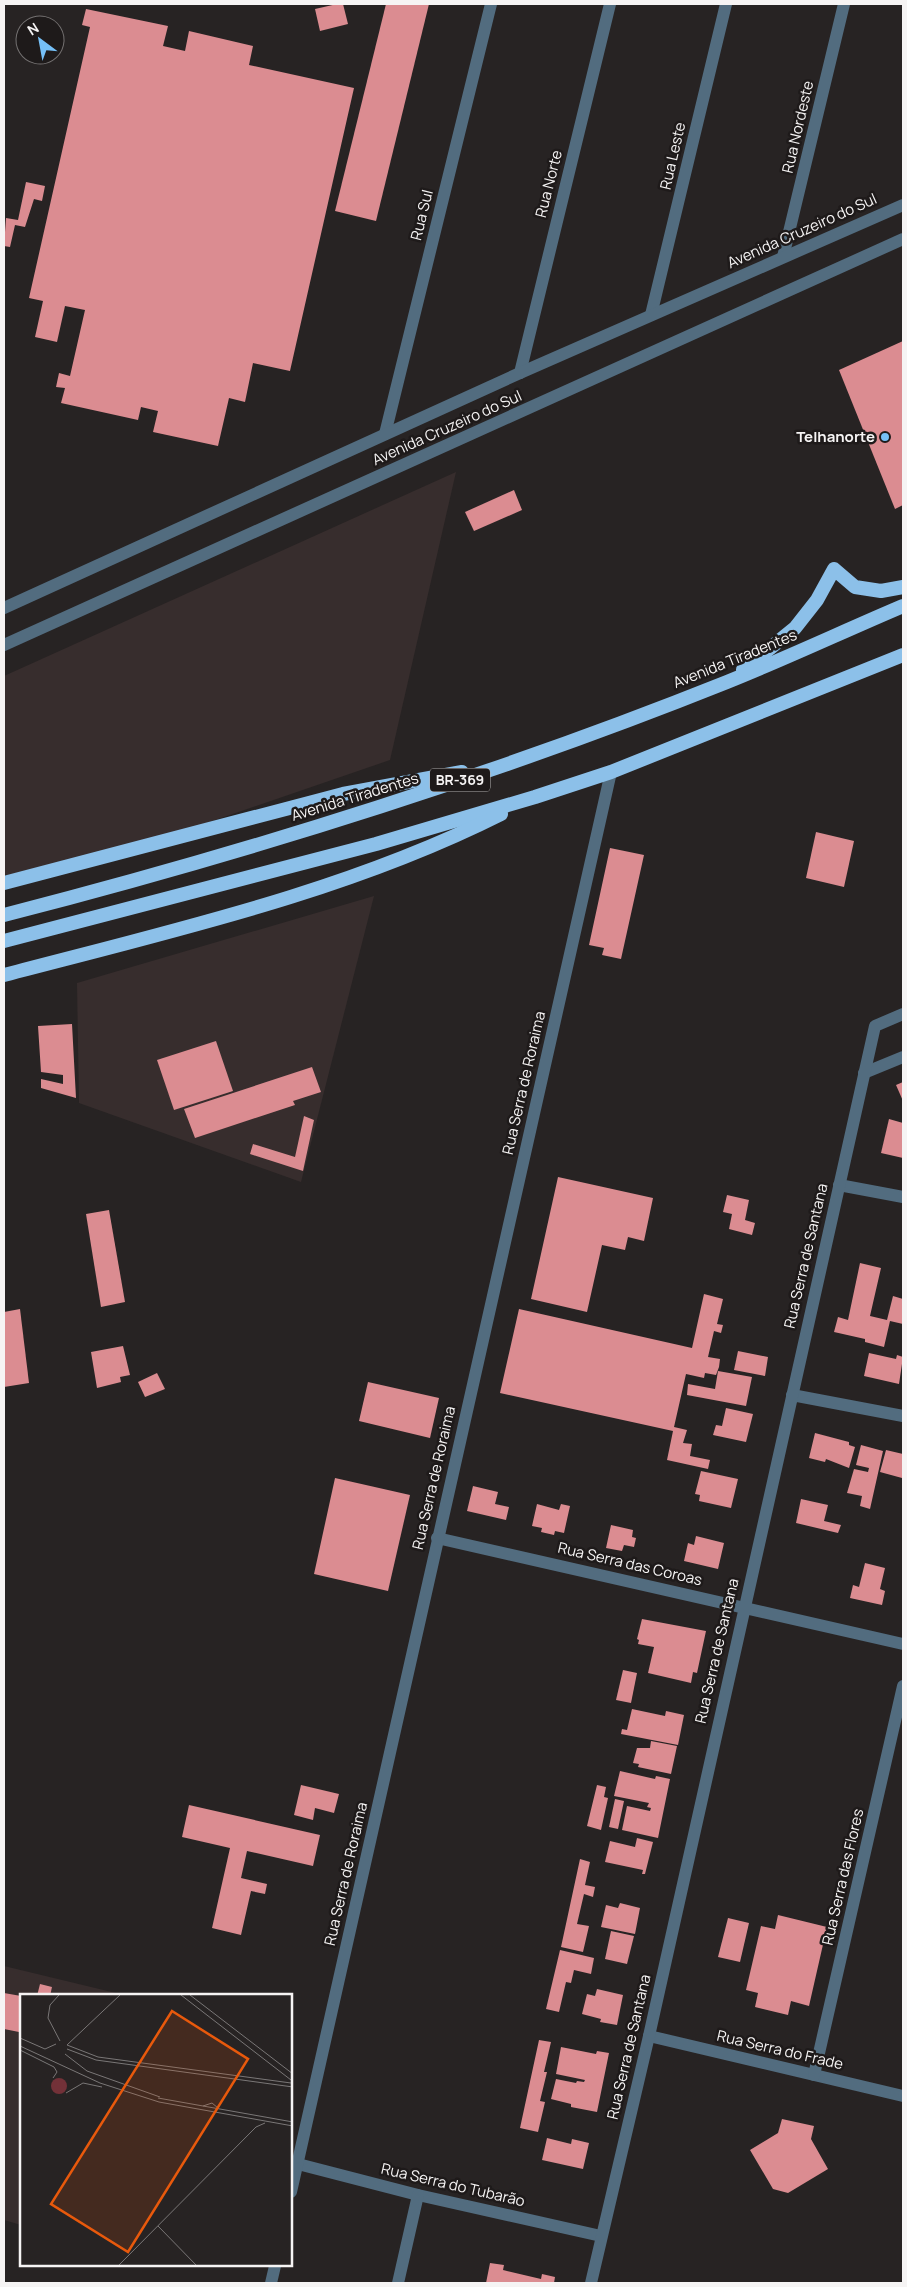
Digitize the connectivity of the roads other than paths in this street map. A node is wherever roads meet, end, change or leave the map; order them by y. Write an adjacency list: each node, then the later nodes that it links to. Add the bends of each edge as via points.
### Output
1 (491, 4): 10 (street, Rua Sul)
2 (610, 4): 9 (street, Rua Norte)
3 (726, 4): 8 (street, Rua Leste)
4 (844, 4): 7 (street, Rua Nordeste)
5 (903, 205): 7 (street, Avenida Cruzeiro do Sul)
6 (903, 239): 14 (street, Avenida Cruzeiro do Sul)
7 (783, 257): 8 (street, Avenida Cruzeiro do Sul)
8 (651, 315): 9 (street, Avenida Cruzeiro do Sul)
9 (520, 373): 10 (street, Avenida Cruzeiro do Sul)
10 (384, 434): 13 (street, Avenida Cruzeiro do Sul)
11 (903, 586): 16 (highway, via 881,591 855,587 834,569 796,628)
12 (903, 606): 16 (highway, Avenida Tiradentes / BR-369)
13 (4, 608)
14 (4, 645)
15 (903, 655): 18 (highway, BR-369)
16 (728, 682): 17 (highway, Avenida Tiradentes / BR-369)
17 (512, 763): 20 (highway, via 344,794); 21 (highway, Avenida Tiradentes / BR-369, via 289,835)
18 (611, 772): 19 (highway, BR-369); 31 (street, Rua Serra de Roraima)
19 (535, 797): 22 (highway, BR-369, via 376,844); 23 (highway, via 452,839 296,895)
20 (4, 883)
21 (4, 915)
22 (4, 941)
23 (4, 975)
24 (903, 1014): 26 (street, Rua Serra de Santana, via 875,1026)
25 (903, 1057): 26 (street)
26 (864, 1073): 27 (street, Rua Serra de Santana)
27 (839, 1185): 28 (street); 29 (street, Rua Serra de Santana)
28 (903, 1197)
29 (792, 1395): 30 (street); 32 (street, Rua Serra de Santana)
30 (903, 1416)
31 (437, 1538): 32 (street, Rua Serra das Coroas); 38 (street, Rua Serra de Roraima)
32 (744, 1607): 33 (street, Rua Serra das Coroas); 35 (street, Rua Serra de Santana)
33 (903, 1644)
34 (903, 1686): 36 (street, Rua Serra das Flores)
35 (649, 2036): 36 (street, Rua Serra do Frade); 41 (street, Rua Serra de Santana)
36 (814, 2075): 37 (street, Rua Serra do Frade)
37 (903, 2096)
38 (298, 2164): 39 (street, Rua Serra de Roraima); 40 (street, Rua Serra do Tubarão)
39 (292, 2188)
40 (418, 2194): 41 (street, Rua Serra do Tubarão); 44 (street)
41 (601, 2236): 45 (street, Rua Serra de Santana)
42 (275, 2267): 43 (street)
43 (271, 2283)
44 (398, 2283)
45 (591, 2283)

